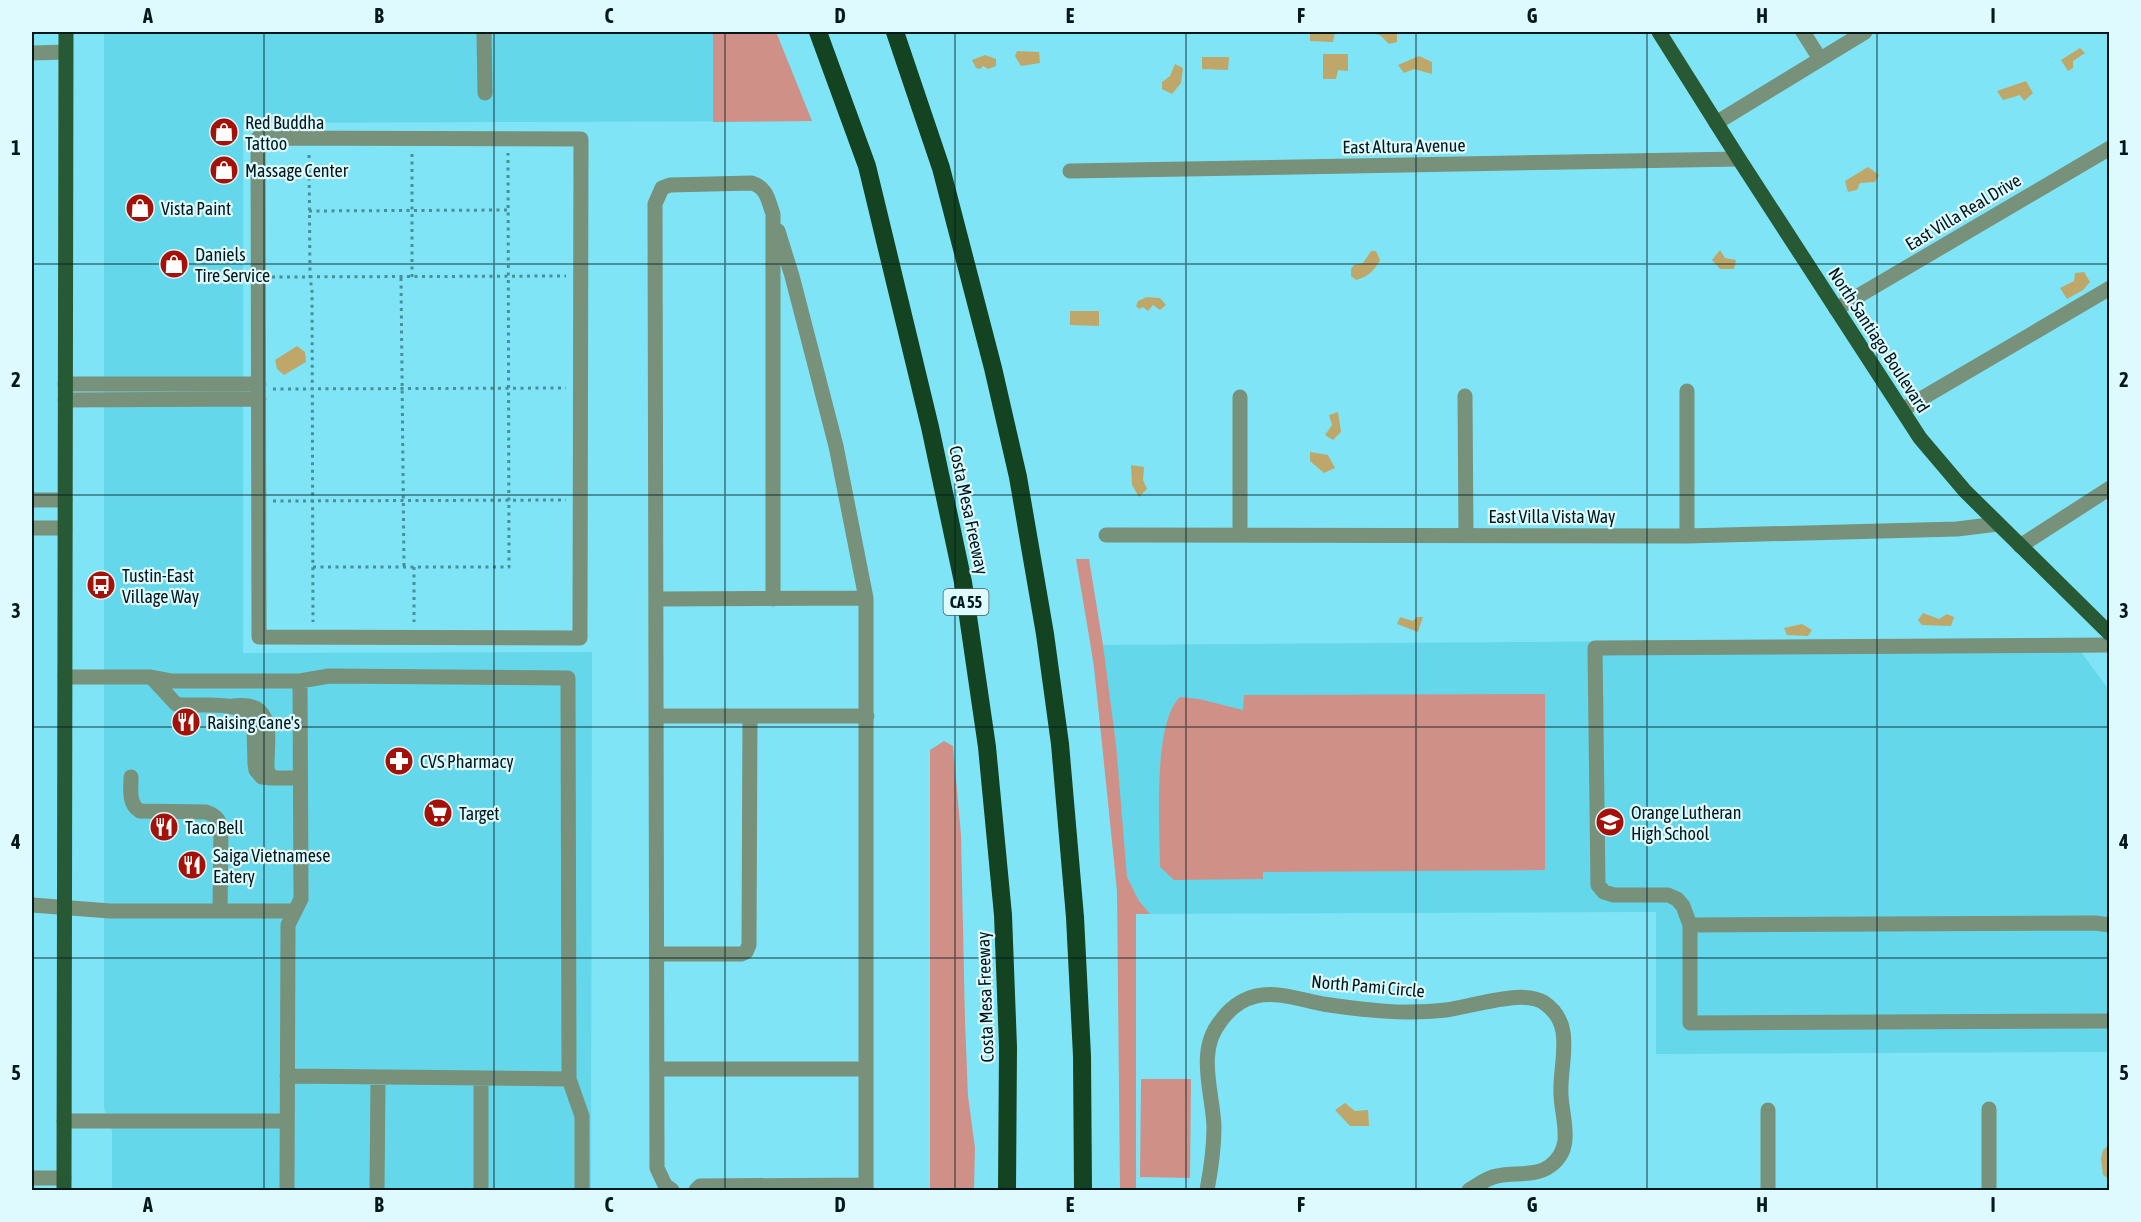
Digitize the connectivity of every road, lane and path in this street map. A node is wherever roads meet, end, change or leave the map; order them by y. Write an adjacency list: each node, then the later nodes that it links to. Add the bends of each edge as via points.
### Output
1 (66, 32): 8 (main road)
2 (484, 32): 11 (street)
3 (818, 32): 105 (highway, Costa Mesa Freeway / CA 55, via 867,166 963,582 987,747 1003,915 1008,1047)
4 (895, 32): 106 (highway, via 942,168 993,368 1018,477 1045,634 1060,744 1075,917)
5 (1659, 32): 12 (main road, North Santiago Boulevard)
6 (1803, 32): 10 (street)
7 (1865, 32): 10 (street)
8 (66, 52): 9 (street); 31 (main road)
9 (32, 53)
10 (1820, 59): 12 (street)
11 (485, 93)
12 (1716, 123): 17 (main road, North Santiago Boulevard)
13 (309, 138): 14 (street); 21 (path); 25 (street, via 258,138)
14 (412, 139): 15 (street); 19 (path)
15 (508, 139): 20 (path); 24 (street, via 581,139)
16 (2109, 148): 30 (street, East Villa Real Drive)
17 (1739, 159): 18 (street, East Altura Avenue); 30 (main road, North Santiago Boulevard)
18 (1071, 171)
19 (412, 210): 20 (path); 21 (path); 27 (path)
20 (508, 210): 23 (path)
21 (309, 211): 28 (path)
22 (773, 214): 61 (street, via 836,446); 62 (street, via 765,191 752,183 670,185 662,188 655,204); 63 (street)
23 (508, 276): 24 (path); 27 (path); 32 (path)
24 (581, 276): 35 (street)
25 (258, 277): 28 (path); 36 (street)
26 (401, 277): 27 (path); 28 (path); 34 (path)
27 (412, 277)
28 (310, 278): 33 (path)
29 (2109, 288): 41 (street)
30 (1836, 309): 41 (main road, North Santiago Boulevard)
31 (65, 384): 36 (street); 40 (main road)
32 (507, 387): 34 (path); 35 (path); 46 (path)
33 (312, 388): 34 (path); 36 (path); 49 (path)
34 (402, 388): 45 (path)
35 (580, 388): 47 (street)
36 (259, 391): 40 (street); 48 (street)
37 (1687, 391): 56 (street)
38 (1466, 396): 55 (street)
39 (1240, 397): 53 (street)
40 (65, 400): 44 (main road)
41 (1902, 410): 50 (main road, North Santiago Boulevard, via 1941,465)
42 (2109, 488): 57 (street)
43 (32, 500): 44 (street)
44 (65, 500): 52 (main road)
45 (403, 500): 46 (path); 49 (path); 59 (path)
46 (508, 500): 47 (path); 60 (path, via 508,567)
47 (580, 500): 66 (street, via 580,638)
48 (259, 501): 49 (path); 65 (street, via 260,637)
49 (313, 501): 58 (path)
50 (1998, 524): 56 (street, East Villa Vista Way, via 1957,529); 57 (main road, North Santiago Boulevard)
51 (32, 528): 52 (street)
52 (65, 528): 68 (main road)
53 (1240, 534): 54 (street, East Villa Vista Way); 55 (street, East Villa Vista Way)
54 (1106, 535)
55 (1466, 535): 56 (street, East Villa Vista Way)
56 (1687, 536)
57 (2020, 546): 64 (main road, North Santiago Boulevard)
58 (313, 567): 59 (path); 65 (path)
59 (404, 567): 60 (path)
60 (414, 567): 66 (path)
61 (866, 598): 63 (street); 73 (street)
62 (657, 599): 63 (street); 71 (street)
63 (773, 599)
64 (2109, 634)
65 (313, 637): 66 (street)
66 (414, 638)
67 (2109, 645): 82 (street, via 1595,648 1598,885 1614,895 1668,895 1683,906)
68 (65, 677): 69 (street); 77 (main road)
69 (151, 677): 70 (street, via 172,681); 75 (street, via 176,704 254,706 265,717 267,770 272,778)
70 (300, 681): 75 (street); 90 (street, via 328,676 568,678)
71 (657, 716): 72 (street); 83 (street)
72 (750, 716): 73 (street); 83 (street, via 749,945 741,954)
73 (867, 716): 86 (street)
74 (131, 777): 78 (street, via 132,802 140,811 206,812 219,820)
75 (300, 778): 79 (street, via 301,899)
76 (32, 905): 77 (street)
77 (64, 907): 78 (street, via 110,912); 93 (main road)
78 (220, 911): 79 (street)
79 (296, 911): 87 (street, via 288,925)
80 (2109, 916): 81 (street)
81 (2102, 924): 82 (street)
82 (1690, 925): 84 (street, via 1690,1023)
83 (657, 954): 85 (street)
84 (2109, 1021)
85 (657, 1069): 86 (street); 103 (street, via 657,1168)
86 (867, 1069): 97 (street)
87 (287, 1076): 88 (street); 94 (street)
88 (378, 1077): 89 (street); 100 (street)
89 (481, 1078): 90 (street); 101 (street)
90 (569, 1079): 102 (street, via 582,1116)
91 (1989, 1109): 109 (street)
92 (1768, 1110): 108 (street)
93 (64, 1121): 94 (street); 96 (main road)
94 (287, 1121): 99 (street)
95 (32, 1178): 96 (street)
96 (64, 1184)
97 (866, 1188): 104 (street, via 700,1186)
98 (1472, 1189): 107 (street, North Pami Circle, via 1497,1176 1551,1166 1564,1148 1566,1129 1560,1086 1565,1034 1556,1014 1537,999 1522,997 1467,1008 1417,1012 1267,995 1234,1006 1215,1028 1207,1052 1214,1131)
99 (287, 1191)
100 (377, 1191)
101 (481, 1191)
102 (582, 1191)
103 (672, 1191)
104 (696, 1191)
105 (1007, 1191)
106 (1083, 1191)
107 (1207, 1191)
108 (1768, 1191)
109 (1989, 1191)

